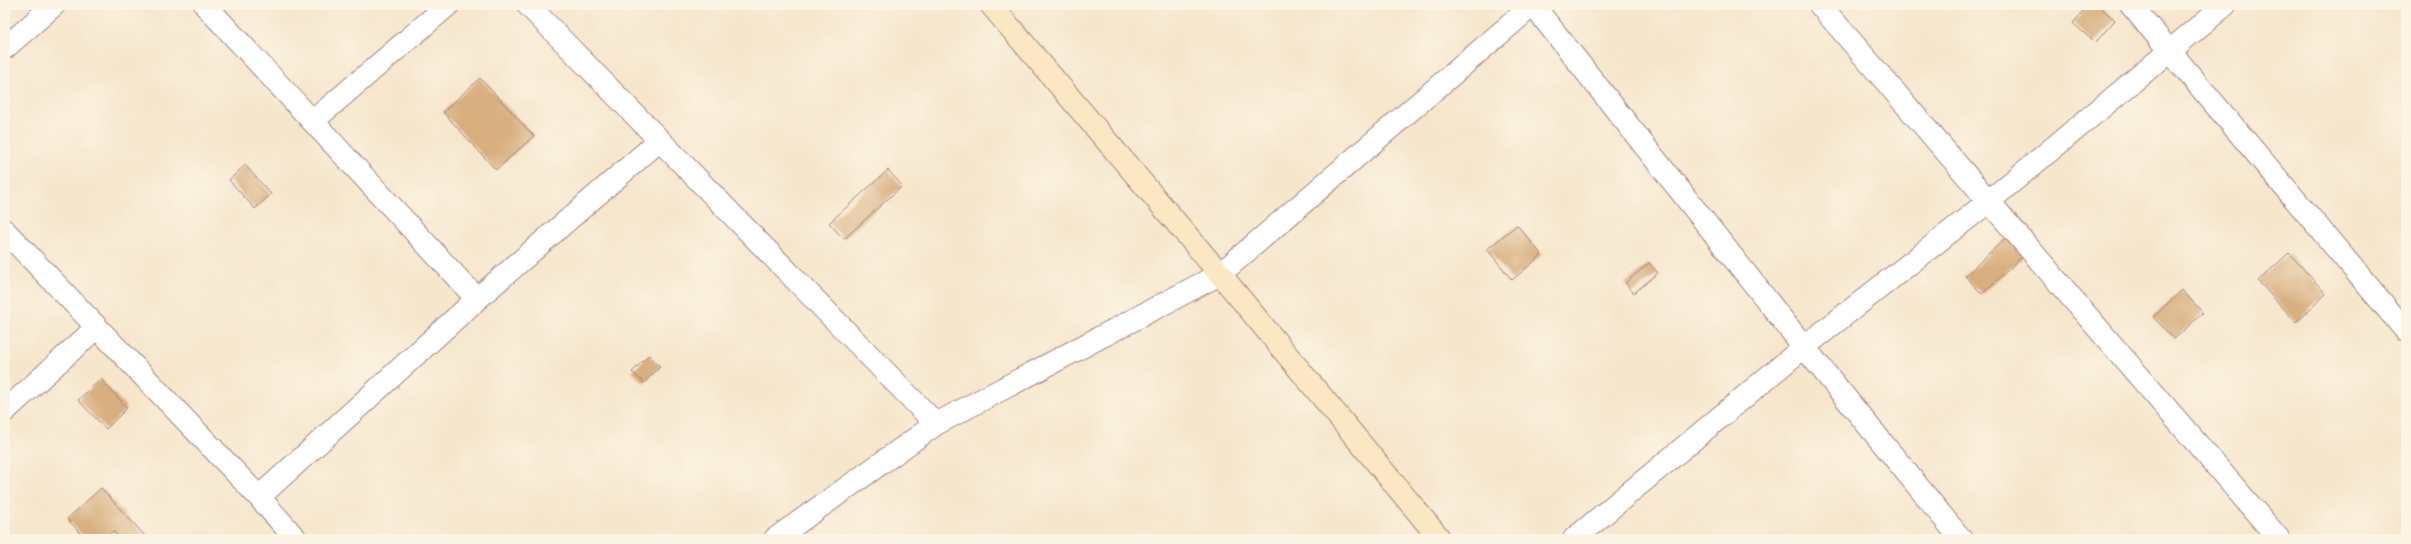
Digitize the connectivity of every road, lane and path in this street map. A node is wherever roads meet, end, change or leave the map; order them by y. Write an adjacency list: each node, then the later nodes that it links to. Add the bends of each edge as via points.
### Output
1 (54, 5): 10 (street)
2 (205, 5): 12 (street)
3 (448, 5): 12 (street)
4 (528, 5): 13 (street)
5 (991, 5): 16 (street)
6 (1533, 5): 16 (street); 20 (street)
7 (1820, 5): 14 (street)
8 (2131, 5): 11 (street)
9 (2226, 5): 11 (street)
10 (5, 48)
11 (2170, 52): 14 (street); 19 (street)
12 (312, 121): 17 (street)
13 (660, 140): 17 (street); 22 (street)
14 (1988, 202): 20 (street); 29 (street)
15 (5, 231): 18 (street)
16 (1220, 274): 22 (street); 26 (street)
17 (477, 299): 23 (street)
18 (97, 328): 21 (street); 23 (street)
19 (2406, 331)
20 (1804, 347): 27 (street); 28 (street)
21 (5, 411)
22 (936, 424): 25 (street)
23 (259, 497): 24 (street)
24 (296, 539)
25 (775, 539)
26 (1440, 539)
27 (1574, 539)
28 (1961, 539)
29 (2279, 539)

